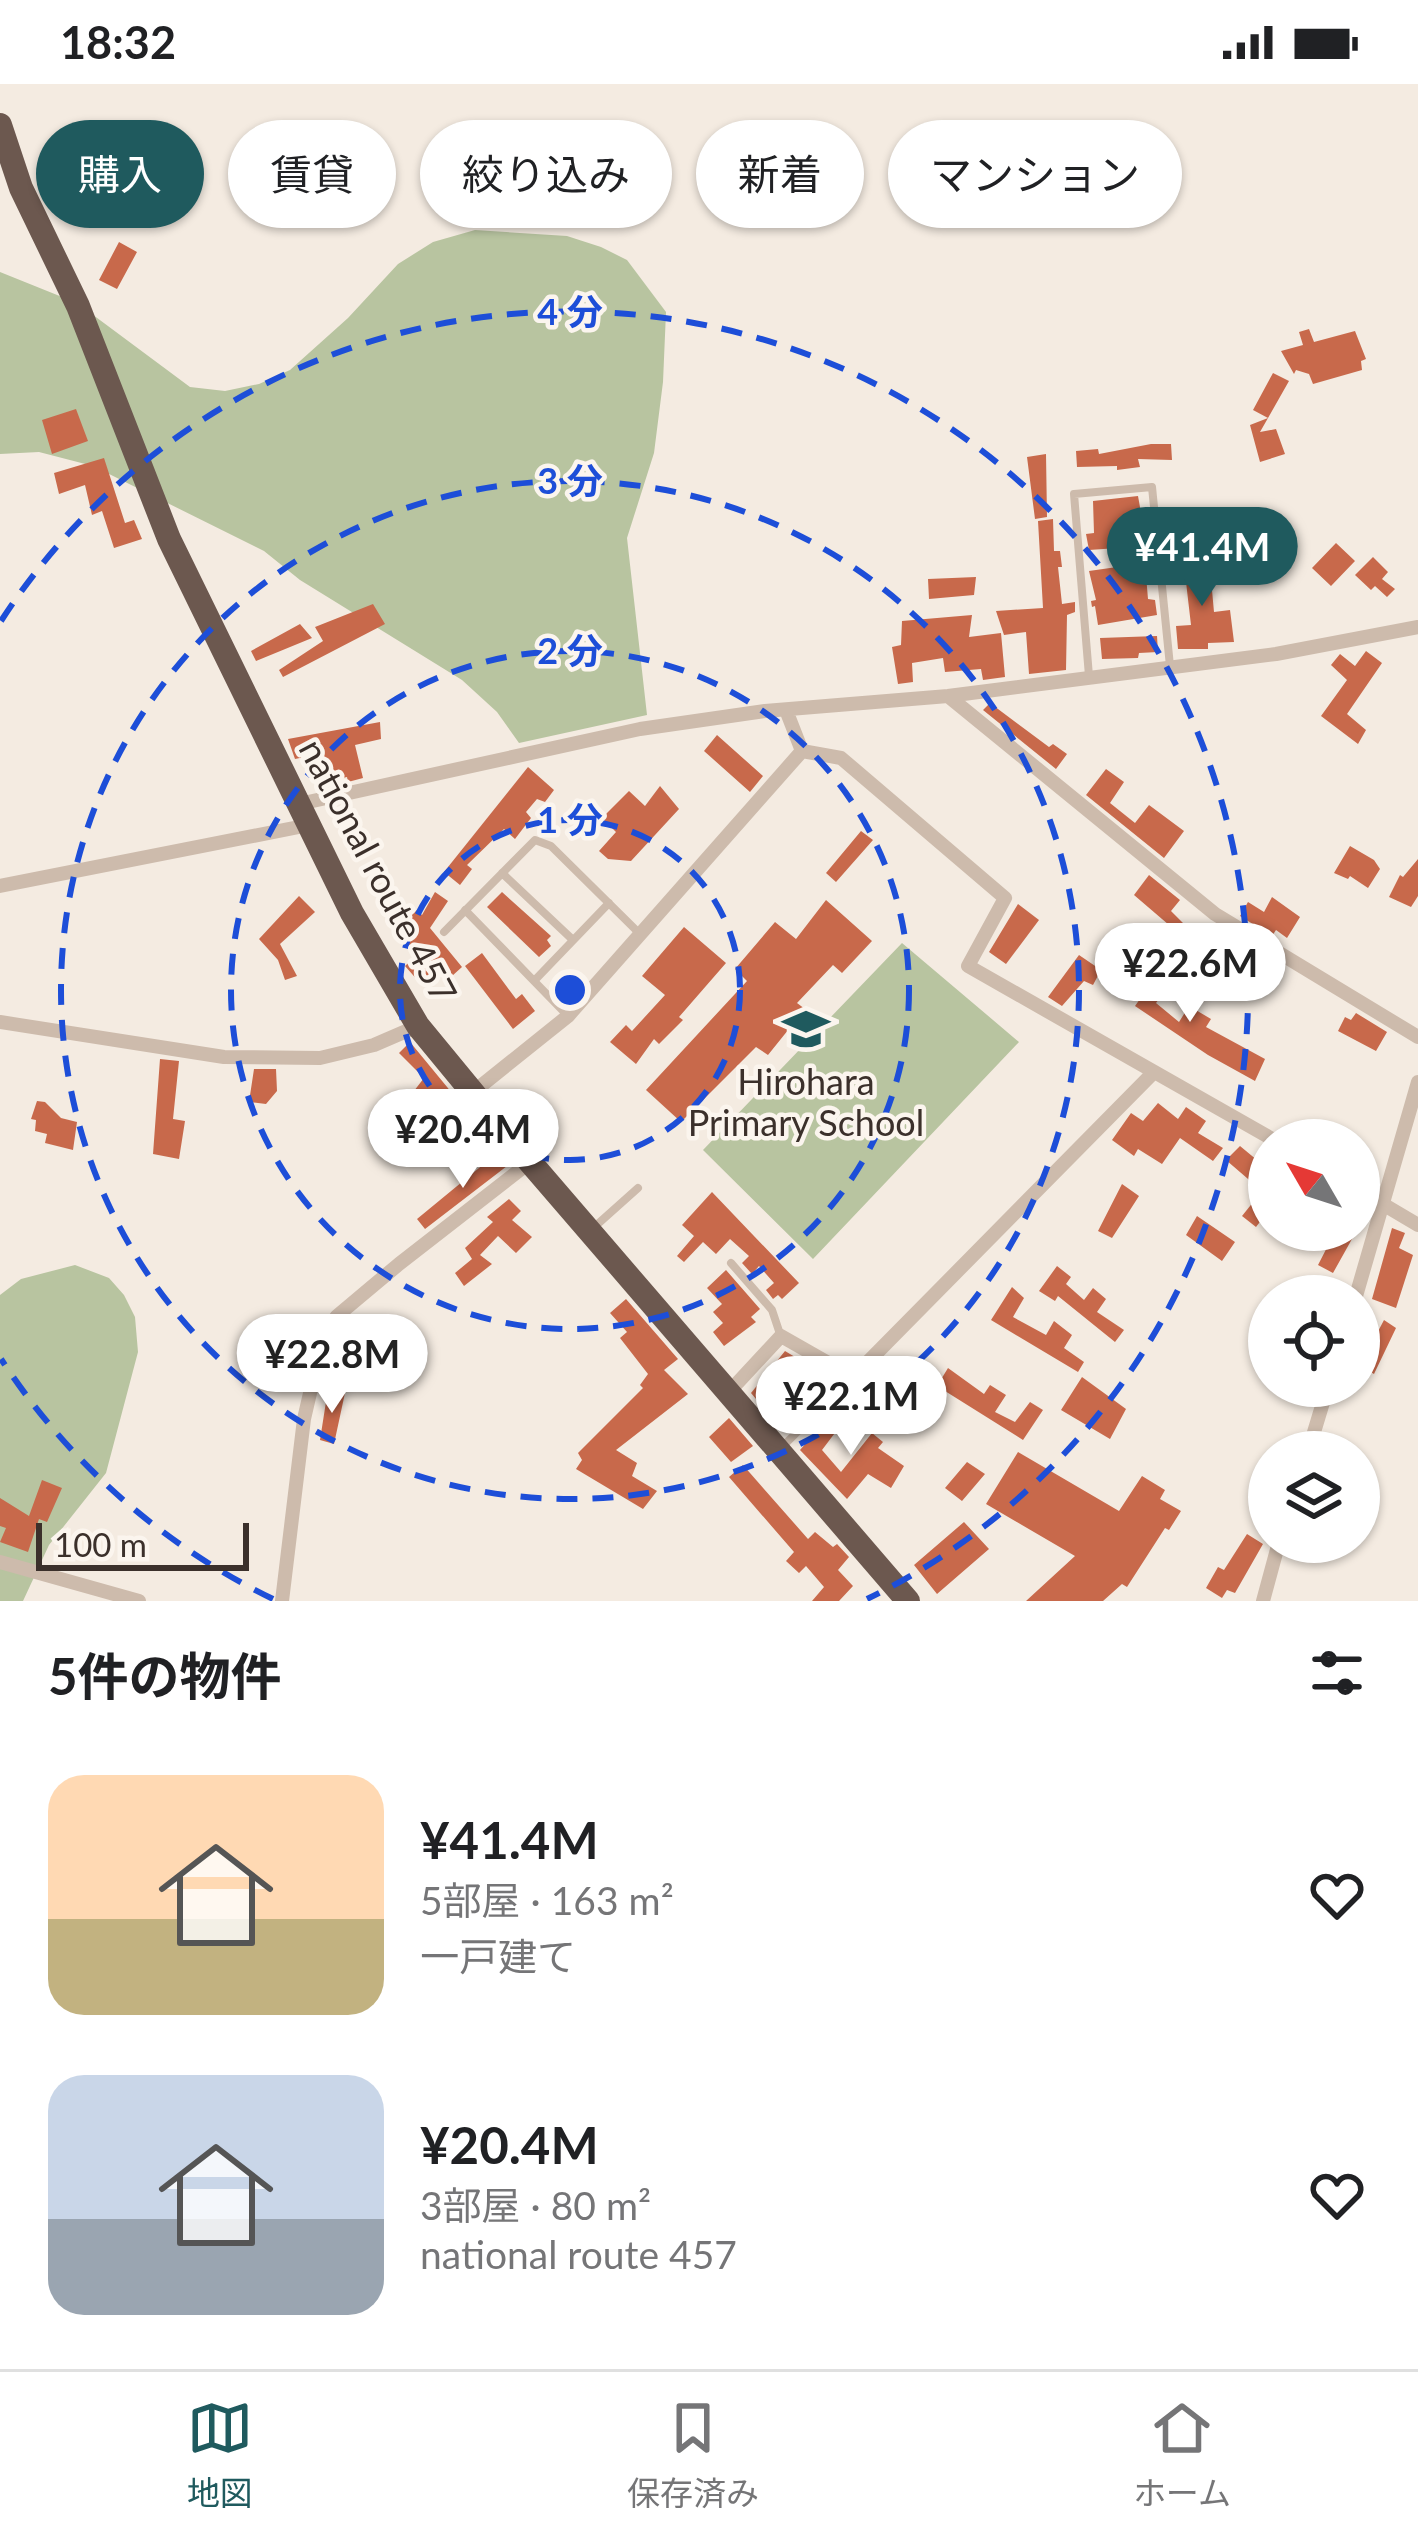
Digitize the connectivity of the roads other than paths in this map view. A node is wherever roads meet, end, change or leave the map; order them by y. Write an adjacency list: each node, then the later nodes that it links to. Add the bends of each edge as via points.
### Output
1 (0, 124): 8 (highway, national route 457, via 169,539)
2 (1418, 626): 3 (street)
3 (1171, 668): 4 (street); 4 (lane, via 1152,487 1074,494)
4 (1089, 678): 5 (street)
5 (948, 696): 6 (street); 20 (street, via 1215,914)
6 (786, 710): 7 (street); 8 (street, via 640,729)
7 (802, 751): 14 (street); 21 (street, via 841,758 1005,898 968,966)
8 (304, 815): 10 (street); 19 (highway, national route 457)
9 (502, 873): 11 (lane, via 535,840); 12 (lane); 15 (lane)
10 (0, 886)
11 (609, 903): 14 (lane); 15 (lane)
12 (465, 910): 13 (lane); 16 (lane)
13 (444, 932)
14 (641, 935): 17 (street)
15 (573, 940): 16 (lane)
16 (534, 981): 17 (lane)
17 (568, 1016): 23 (street)
18 (0, 1022): 19 (street, via 224,1058 320,1058)
19 (418, 1026): 23 (highway, national route 457)
20 (1418, 1036)
21 (1154, 1072): 24 (street); 34 (street)
22 (1418, 1082): 28 (street)
23 (472, 1093): 25 (highway, national route 457)
24 (1248, 1125)
25 (530, 1162): 30 (highway, national route 457); 40 (street, via 383,1277 322,1337)
26 (638, 1189): 30 (lane)
27 (1380, 1202): 28 (street)
28 (1383, 1204): 29 (street); 32 (street)
29 (1418, 1225)
30 (590, 1231): 35 (highway, national route 457)
31 (730, 1263): 33 (lane, via 772,1310)
32 (1362, 1275)
33 (781, 1336): 34 (street); 35 (street)
34 (853, 1377): 36 (lane)
35 (729, 1393): 36 (highway, national route 457)
36 (779, 1450): 41 (highway, national route 457)
37 (0, 1562): 39 (street)
38 (1273, 1563): 42 (street)
39 (139, 1601)
40 (282, 1601)
41 (908, 1601)
42 (1263, 1601)

